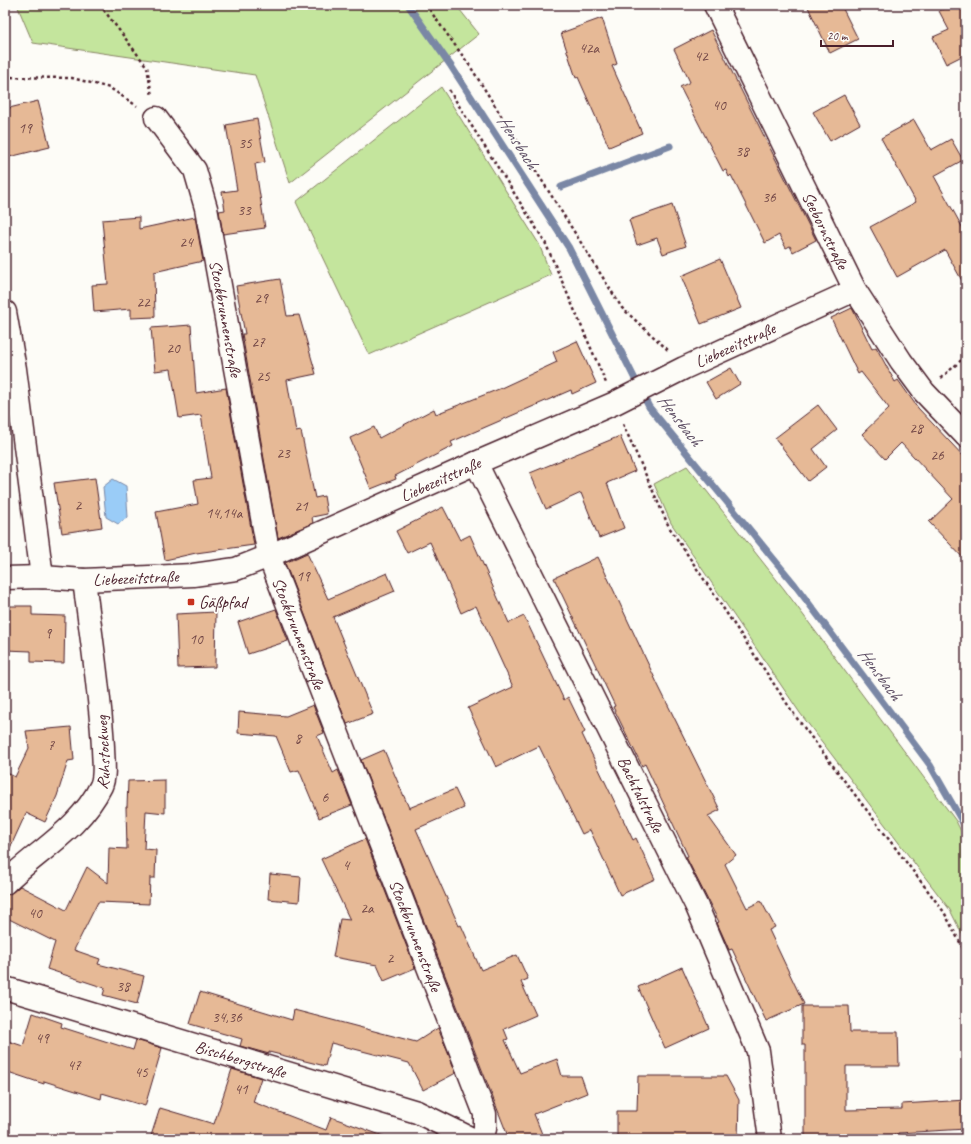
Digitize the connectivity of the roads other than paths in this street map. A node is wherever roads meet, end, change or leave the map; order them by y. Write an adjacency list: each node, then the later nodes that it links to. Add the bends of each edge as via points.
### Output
1 (715, 5): 3 (street, Seebornstraße)
2 (156, 118): 7 (street, Stockbrunnenstraße, via 195,170 206,208)
3 (855, 290): 5 (street, Seebornstraße, via 924,392); 6 (street, Liebezeitstraße, via 684,368 615,403)
4 (5, 312): 8 (street, via 15,369)
5 (966, 436)
6 (476, 463): 7 (street, Liebezeitstraße); 15 (street, Bachtalstraße, via 697,907 758,1050)
7 (270, 556): 10 (street, Liebezeitstraße, via 236,569 194,575); 14 (street, Stockbrunnenstraße, via 485,1114 485,1129)
8 (42, 577): 9 (street, Liebezeitstraße); 10 (street, Liebezeitstraße)
9 (5, 578)
10 (84, 580): 11 (street, Ruhstockweg, via 101,710 104,770 102,785 62,836)
11 (5, 883)
12 (5, 988): 13 (street, Bischbergstraße, via 417,1112)
13 (472, 1139)
14 (481, 1139)
15 (770, 1139)

